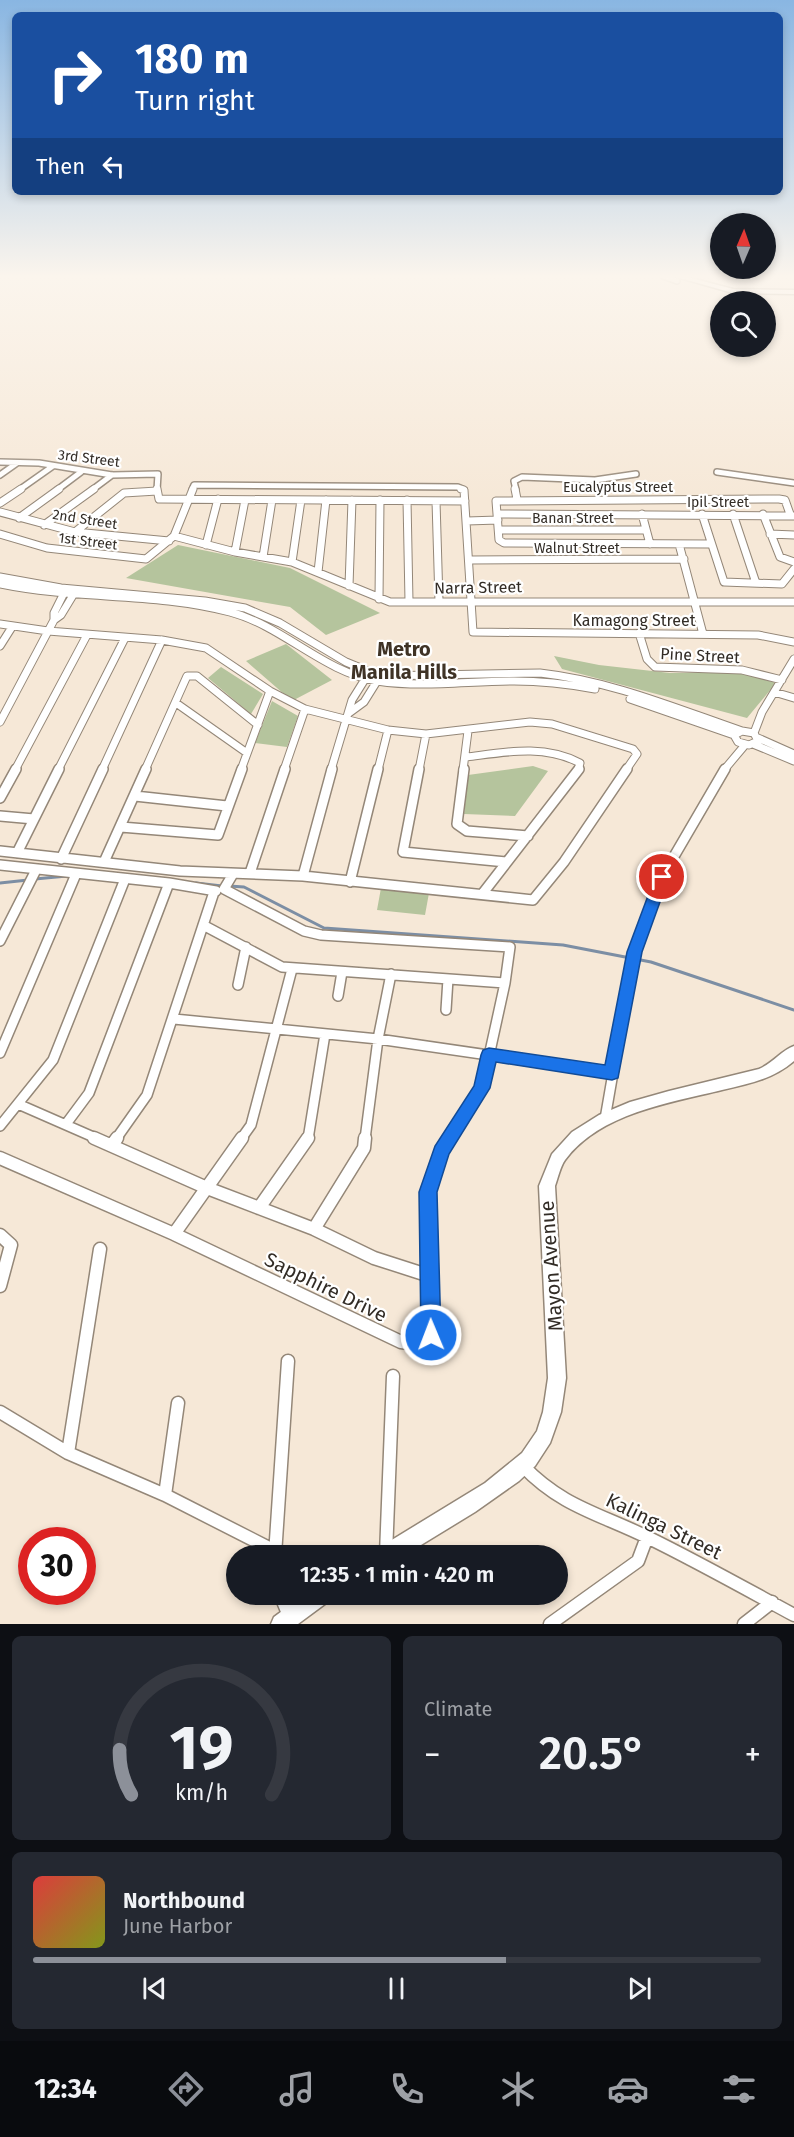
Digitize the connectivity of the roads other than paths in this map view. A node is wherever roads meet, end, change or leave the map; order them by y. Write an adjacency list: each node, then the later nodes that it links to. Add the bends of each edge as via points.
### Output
1 (0, 462): 2 (street, 3rd Street)
2 (18, 463): 3 (street, 3rd Street); 7 (street)
3 (53, 466): 4 (street, 3rd Street); 24 (street)
4 (81, 472): 8 (street, 3rd Street); 32 (street)
5 (717, 472): 9 (street)
6 (636, 474): 13 (street, via 595,480 522,477 513,481)
7 (0, 475)
8 (112, 475): 11 (street, 3rd Street, via 158,474); 34 (street)
9 (794, 483)
10 (461, 488): 12 (street, via 194,485); 23 (street)
11 (157, 490): 12 (street, via 158,498); 37 (street, via 124,493)
12 (189, 499): 14 (street); 41 (street)
13 (517, 499): 30 (street, Eucalyptus Street, via 783,500); 31 (street, Eucalyptus Street, via 496,500)
14 (218, 500): 15 (street); 45 (street)
15 (245, 500): 16 (street); 46 (street)
16 (272, 500): 17 (street); 47 (street)
17 (301, 500): 18 (street); 50 (street)
18 (326, 500): 19 (street); 53 (street)
19 (352, 500): 20 (street); 57 (street)
20 (380, 500): 21 (street); 60 (street)
21 (407, 500): 22 (street); 64 (street)
22 (436, 501): 23 (street); 61 (street)
23 (465, 501): 33 (street)
24 (0, 503)
25 (0, 512): 32 (street, 2nd Street)
26 (642, 514): 27 (street, Ipil Street); 31 (street, Ipil Street); 36 (street)
27 (702, 514): 28 (street, Ipil Street); 44 (street)
28 (733, 514): 29 (street, Ipil Street); 56 (street)
29 (763, 514): 30 (street, Ipil Street); 39 (street)
30 (792, 515)
31 (497, 517): 33 (street, Ipil Street); 35 (street)
32 (19, 518): 34 (street, 2nd Street)
33 (467, 521): 49 (street)
34 (44, 525): 37 (street, 2nd Street)
35 (499, 530): 36 (street, Banan Street); 42 (street, via 502,542)
36 (646, 530): 42 (street)
37 (75, 532): 41 (street, 2nd Street)
38 (0, 534): 41 (street, 1st Street, via 47,549 144,559)
39 (770, 534): 40 (street); 51 (street, via 781,558)
40 (794, 535)
41 (171, 538): 45 (street, Narra Street)
42 (650, 544): 43 (street)
43 (679, 544): 44 (street); 48 (street)
44 (710, 544): 56 (street, via 723,581)
45 (206, 545): 46 (street, Narra Street)
46 (235, 552): 47 (street, Narra Street)
47 (263, 557): 50 (street, Narra Street)
48 (684, 559): 49 (street, Walnut Street); 63 (street)
49 (470, 560): 62 (street)
50 (292, 562): 53 (street, Narra Street)
51 (794, 562)
52 (794, 569): 56 (street, via 784,583)
53 (318, 572): 57 (street, Narra Street)
54 (0, 577): 58 (street)
55 (0, 584): 58 (street)
56 (756, 584)
57 (349, 586): 60 (street, Narra Street)
58 (64, 591): 59 (street); 66 (street)
59 (75, 592): 66 (street); 78 (street, via 197,600 244,608 275,619)
60 (379, 599): 64 (street, Narra Street)
61 (439, 601): 62 (street, Narra Street); 64 (street, Narra Street)
62 (471, 601): 63 (street, Narra Street); 70 (street, Kamagong Street, via 473,632)
63 (696, 601): 65 (street, Narra Street); 71 (street)
64 (409, 602)
65 (794, 602)
66 (54, 620): 69 (street)
67 (0, 624): 68 (street)
68 (12, 627): 69 (street); 76 (street)
69 (48, 631): 72 (street); 88 (street)
70 (639, 633): 71 (street, Kamagong Street); 80 (street, Pine Street, via 647,659 655,667 742,670)
71 (704, 634): 75 (street, Kamagong Street, via 772,636)
72 (87, 635): 73 (street); 101 (street)
73 (125, 638): 74 (street); 104 (street)
74 (162, 640): 81 (street, via 213,651); 109 (street)
75 (794, 642)
76 (0, 646)
77 (794, 660): 80 (street)
78 (367, 676): 79 (street); 87 (street)
79 (378, 679): 87 (street, via 364,702); 93 (street, via 435,684 565,681)
80 (782, 680): 82 (street)
81 (270, 691): 85 (street); 89 (street)
82 (774, 692): 83 (street); 86 (street)
83 (794, 698)
84 (176, 703): 89 (street, via 186,677 195,675); 95 (street); 100 (street)
85 (305, 709): 87 (street); 114 (street)
86 (762, 712): 93 (street); 94 (street)
87 (347, 717): 90 (street); 117 (street)
88 (0, 722)
89 (258, 725): 95 (street)
90 (388, 730): 92 (street); 119 (street)
91 (468, 730): 92 (street); 97 (street); 123 (street, via 530,722 552,724 633,749 637,754 536,899)
92 (426, 734): 111 (street, via 403,852)
93 (739, 734): 94 (street); 94 (street); 99 (street)
94 (752, 740): 96 (street); 98 (street); 99 (street)
95 (247, 753): 102 (street)
96 (794, 754)
97 (467, 757): 106 (street, via 457,824 467,831); 106 (street, via 541,750 580,763)
98 (794, 761)
99 (726, 767): 142 (street, via 662,877 634,952)
100 (135, 796): 102 (street); 105 (street)
101 (0, 798)
102 (227, 806): 105 (street, via 218,835)
103 (0, 816): 104 (street)
104 (34, 819): 108 (street)
105 (121, 827): 110 (street)
106 (528, 836): 111 (street)
107 (0, 851): 108 (street)
108 (17, 853): 109 (street)
109 (61, 859): 110 (street)
110 (104, 862): 116 (street)
111 (506, 862): 123 (street)
112 (0, 865): 113 (street)
113 (36, 870): 115 (street); 125 (street)
114 (250, 873): 116 (street); 117 (street)
115 (76, 874): 118 (street); 140 (street)
116 (233, 874): 121 (street)
117 (303, 876): 119 (street)
118 (125, 879): 120 (street); 143 (street, via 53,1060)
119 (350, 882): 123 (street)
120 (169, 883): 122 (street); 145 (street, via 89,1093)
121 (225, 890): 122 (street); 131 (street, Sapphire Drive, via 304,931 321,935 506,945 511,951)
122 (214, 892): 124 (street)
123 (483, 893)
124 (203, 925): 126 (street); 135 (street)
125 (0, 941)
126 (246, 947): 127 (street); 132 (street)
127 (292, 969): 128 (street); 136 (street)
128 (342, 972): 129 (street); 133 (street)
129 (392, 974): 130 (street); 138 (street)
130 (448, 979): 131 (street); 134 (street)
131 (505, 983): 141 (street, Sapphire Drive)
132 (238, 985)
133 (338, 996)
134 (446, 1010)
135 (174, 1019): 136 (street); 147 (street, via 147,1095)
136 (275, 1030): 137 (street); 149 (street, via 251,1125)
137 (325, 1034): 138 (street); 150 (street, via 308,1139)
138 (378, 1039): 141 (street); 151 (street, via 364,1148)
139 (794, 1052): 144 (main road, Mayon Avenue, via 776,1068 761,1074)
140 (0, 1053)
141 (489, 1055): 142 (street); 155 (street, Sapphire Drive, via 482,1088 441,1152 428,1192)
142 (612, 1073): 144 (street)
143 (18, 1104): 145 (street); 146 (street)
144 (605, 1119): 162 (main road, Mayon Avenue, via 569,1144 548,1178 546,1207 557,1378 545,1434)
145 (66, 1124): 147 (street)
146 (0, 1126)
147 (112, 1144): 149 (street)
148 (0, 1158): 153 (street, Sapphire Drive)
149 (207, 1188): 150 (street); 153 (street)
150 (259, 1208): 151 (street)
151 (314, 1229): 155 (street, via 374,1258)
152 (0, 1234): 156 (street, via 11,1245)
153 (174, 1234): 155 (street, Sapphire Drive, via 401,1342 429,1342)
154 (100, 1249): 161 (street)
155 (430, 1276)
156 (0, 1286)
157 (288, 1361): 166 (street)
158 (393, 1376): 167 (street)
159 (178, 1402): 163 (street)
160 (0, 1412): 161 (street)
161 (68, 1453): 163 (street)
162 (523, 1466): 164 (street, Kalinga Street, via 553,1494); 168 (main road, Mayon Avenue)
163 (165, 1495): 165 (street)
164 (647, 1538): 169 (street, Kalinga Street); 174 (street, via 638,1560)
165 (260, 1545)
166 (276, 1545)
167 (385, 1545)
168 (401, 1545)
169 (772, 1602): 172 (street, Kalinga Street); 175 (street)
170 (282, 1605): 173 (street)
171 (306, 1605): 173 (main road)
172 (794, 1615)
173 (285, 1620)
174 (550, 1624)
175 (744, 1624)

